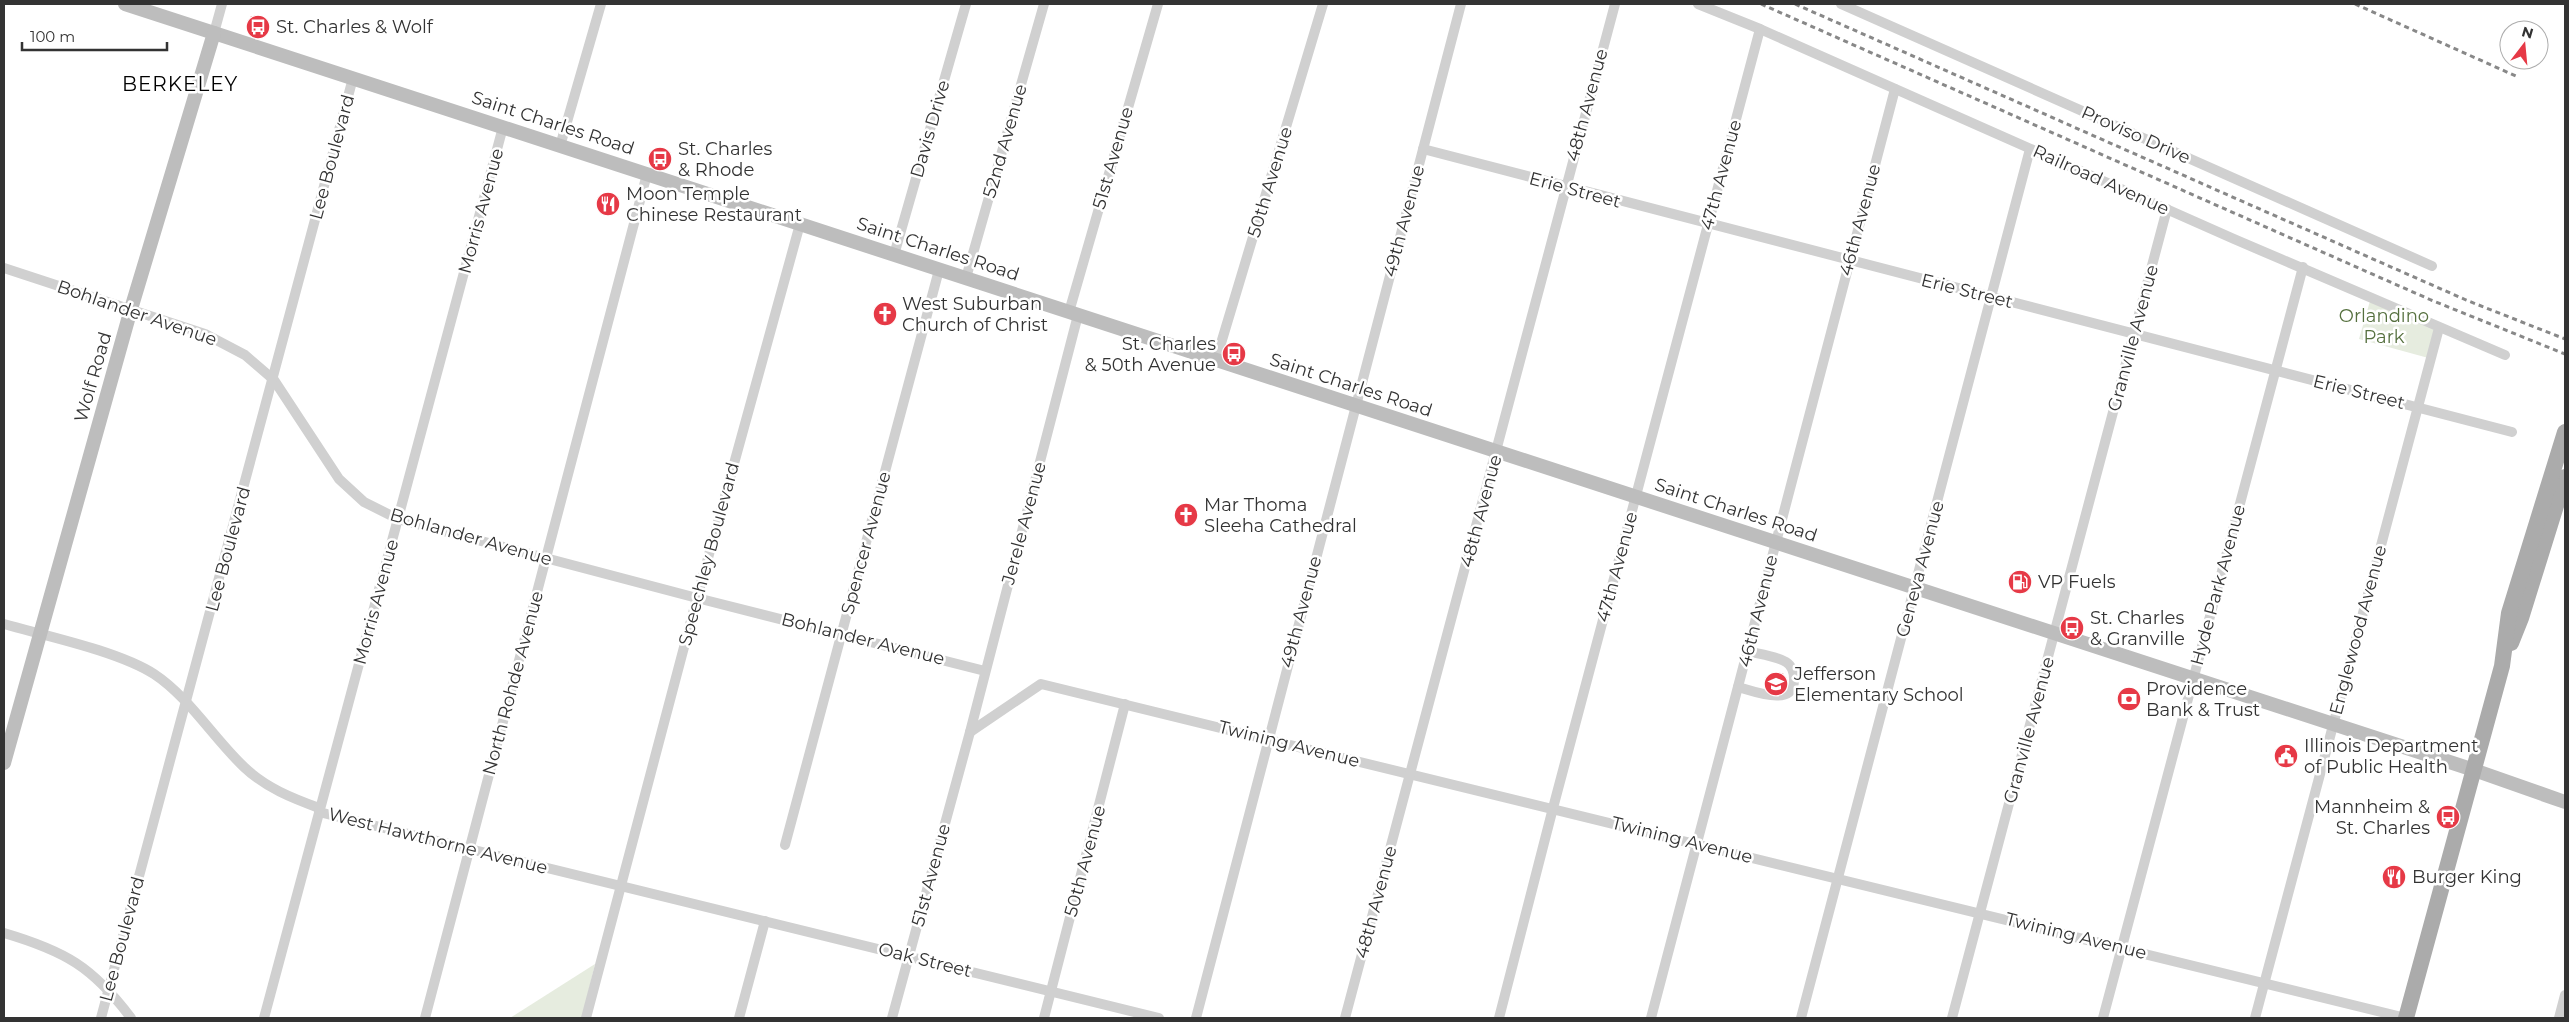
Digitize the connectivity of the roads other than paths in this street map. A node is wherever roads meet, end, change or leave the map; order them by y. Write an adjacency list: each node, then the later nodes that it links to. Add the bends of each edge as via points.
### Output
1 (125, 4): 13 (main road, Saint Charles Road)
2 (222, 4): 13 (street, Wolf Road)
3 (601, 4): 17 (street)
4 (966, 4): 25 (street, Davis Drive)
5 (1044, 4): 31 (street, 52nd Avenue)
6 (1158, 4): 34 (street, 51st Avenue)
7 (1323, 4): 38 (street, 50th Avenue)
8 (1461, 4): 18 (street, 49th Avenue)
9 (1615, 4): 21 (street, 48th Avenue)
10 (1698, 4): 12 (street, Railroad Avenue)
11 (1841, 4): 27 (street, Proviso Drive)
12 (1760, 29): 15 (street, Railroad Avenue); 24 (street, 47th Avenue)
13 (214, 33): 14 (main road, Saint Charles Road); 33 (main road, Wolf Road)
14 (353, 78): 16 (main road, Saint Charles Road); 40 (street, Lee Boulevard)
15 (1895, 89): 19 (street, Railroad Avenue); 26 (street, 46th Avenue)
16 (503, 127): 17 (main road, Saint Charles Road); 48 (street, Morris Avenue)
17 (560, 146): 20 (main road, Saint Charles Road)
18 (1423, 149): 21 (street, Erie Street); 41 (street, 49th Avenue)
19 (2030, 149): 22 (street, Railroad Avenue); 32 (street, Geneva Avenue)
20 (647, 174): 23 (main road, Saint Charles Road); 50 (street, North Rohde Avenue)
21 (1565, 188): 24 (street, Erie Street); 45 (street, 48th Avenue)
22 (2167, 209): 28 (street, Railroad Avenue); 36 (street, Granville Avenue)
23 (800, 224): 25 (main road, Saint Charles Road); 52 (street, Speechley Boulevard)
24 (1708, 224): 26 (street, Erie Street); 47 (street, 47th Avenue)
25 (894, 255): 30 (main road, Saint Charles Road)
26 (1849, 261): 32 (street, Erie Street); 49 (street, 46th Avenue)
27 (2432, 266)
28 (2303, 267): 35 (street, Railroad Avenue); 39 (street, Hyde Park Avenue)
29 (4, 268): 33 (street, Bohlander Avenue)
30 (939, 270): 31 (main road, Saint Charles Road); 54 (street, Spencer Avenue)
31 (966, 278): 34 (main road, Saint Charles Road)
32 (1992, 298): 36 (street, Erie Street); 51 (street, Geneva Avenue)
33 (131, 309): 40 (street, Bohlander Avenue, via 205,334 245,355); 55 (main road, Wolf Road)
34 (1073, 314): 38 (main road, Saint Charles Road); 59 (street, Jerele Avenue)
35 (2439, 328): 37 (street, Railroad Avenue); 42 (street, Englewood Avenue)
36 (2134, 334): 39 (street, Erie Street); 56 (street, Granville Avenue)
37 (2505, 355)
38 (1216, 360): 41 (main road, Saint Charles Road)
39 (2275, 371): 42 (street, Erie Street); 60 (street, Hyde Park Avenue)
40 (274, 380): 48 (street, Bohlander Avenue, via 339,479 364,502); 62 (street, Lee Boulevard)
41 (1356, 406): 45 (main road, Saint Charles Road); 66 (street, 49th Avenue)
42 (2416, 407): 43 (street, Erie Street); 64 (street, Englewood Avenue)
43 (2512, 432)
44 (2565, 433): 58 (main road, via 2509,613)
45 (1497, 452): 47 (main road, Saint Charles Road); 69 (street, 48th Avenue)
46 (2565, 477): 58 (main road, via 2521,618)
47 (1635, 497): 49 (main road, Saint Charles Road); 71 (street, 47th Avenue)
48 (398, 519): 50 (street, Bohlander Avenue); 72 (street, Morris Avenue)
49 (1775, 543): 51 (main road, Saint Charles Road); 57 (street, 46th Avenue)
50 (546, 560): 52 (street, Bohlander Avenue); 75 (street, North Rohde Avenue)
51 (1915, 589): 56 (main road, Saint Charles Road); 76 (street, Geneva Avenue)
52 (697, 598): 54 (street, Bohlander Avenue); 77 (street, Speechley Boulevard)
53 (4, 624): 55 (street, West Hawthorne Avenue)
54 (842, 633): 59 (street, Bohlander Avenue); 74 (street, Spencer Avenue)
55 (40, 634): 62 (street, West Hawthorne Avenue, via 117,658 154,674); 67 (main road, Wolf Road)
56 (2054, 634): 60 (main road, Saint Charles Road); 79 (street, Granville Avenue)
57 (1747, 651): 61 (street, 46th Avenue); 61 (street, via 1785,662 1792,669 1794,684 1790,690 1772,697)
58 (2502, 666): 68 (main road)
59 (986, 670): 65 (street, Jerele Avenue)
60 (2193, 680): 64 (main road, Saint Charles Road); 82 (street, Hyde Park Avenue)
61 (1738, 687): 73 (street, 46th Avenue)
62 (187, 704): 72 (street, West Hawthorne Avenue, via 244,767 275,791 319,808); 85 (street, Lee Boulevard)
63 (1126, 704): 65 (street, Twining Avenue, via 1041,684); 66 (street, Twining Avenue); 86 (street, 50th Avenue)
64 (2333, 725): 68 (main road, Saint Charles Road); 84 (street, Englewood Avenue)
65 (970, 732): 83 (street, 51st Avenue)
66 (1268, 738): 69 (street, Twining Avenue); 98 (street, 49th Avenue)
67 (4, 763)
68 (2474, 770): 70 (main road, Saint Charles Road); 106 (main road)
69 (1410, 773): 71 (street, Twining Avenue); 99 (street, 48th Avenue)
70 (2565, 802)
71 (1553, 808): 73 (street, Twining Avenue); 100 (street, 47th Avenue)
72 (320, 812): 75 (street, West Hawthorne Avenue); 91 (street, Morris Avenue)
73 (1695, 843): 76 (street, Twining Avenue); 101 (street, 46th Avenue)
74 (785, 845)
75 (470, 848): 77 (street, West Hawthorne Avenue); 92 (street, North Rohde Avenue)
76 (1838, 879): 79 (street, Twining Avenue); 102 (street, Geneva Avenue)
77 (620, 885): 78 (street, West Hawthorne Avenue); 93 (street, Speechley Boulevard)
78 (692, 903): 80 (street, Oak Street)
79 (1979, 912): 82 (street, Twining Avenue); 103 (street, Granville Avenue)
80 (765, 921): 83 (street, Oak Street); 94 (street)
81 (4, 933): 85 (street, via 55,950)
82 (2122, 948): 84 (street, Twining Avenue); 104 (street, Hyde Park Avenue)
83 (908, 956): 86 (street, Oak Street); 95 (street, 51st Avenue)
84 (2264, 982): 105 (street, Englewood Avenue); 106 (street, Twining Avenue)
85 (109, 988): 89 (street, Lee Boulevard); 90 (street)
86 (1051, 991): 96 (street, 50th Avenue); 97 (street, Oak Street)
87 (2565, 995): 88 (street)
88 (2561, 1016)
89 (101, 1018)
90 (131, 1018)
91 (264, 1018)
92 (425, 1018)
93 (586, 1018)
94 (739, 1018)
95 (892, 1018)
96 (1044, 1018)
97 (1159, 1018)
98 (1196, 1018)
99 (1345, 1018)
100 (1499, 1018)
101 (1651, 1018)
102 (1801, 1018)
103 (1952, 1018)
104 (2103, 1018)
105 (2255, 1018)
106 (2406, 1018)

